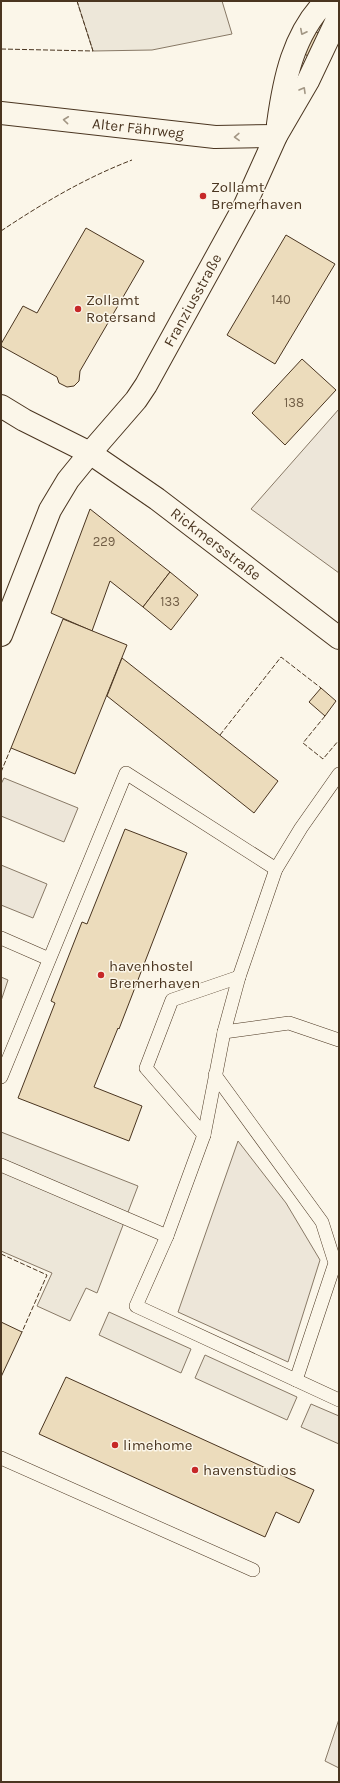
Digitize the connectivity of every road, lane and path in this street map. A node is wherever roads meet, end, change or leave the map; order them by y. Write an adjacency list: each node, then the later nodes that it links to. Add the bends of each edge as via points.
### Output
1 (326, 1): 4 (main road, Franziusstraße, one-way to 4, via 308,23 292,58 282,94)
2 (338, 1): 4 (main road, Franziusstraße, one-way to 2, via 308,82 332,34)
3 (1, 113): 4 (main road, Alter Fährweg, one-way to 3, via 215,137)
4 (276, 136): 6 (main road, Franziusstraße, via 245,205 146,384 136,400)
5 (1, 406): 6 (main road, Rickmersstraße)
6 (90, 453): 7 (main road, Franziusstraße, via 68,480 50,510); 8 (main road, Rickmersstraße, via 157,499)
7 (1, 635)
8 (339, 638)
9 (339, 774): 10 (lane)
10 (276, 869): 12 (lane, via 126,773); 13 (lane)
11 (1, 938): 12 (lane)
12 (49, 959): 17 (lane)
13 (239, 977): 14 (lane); 18 (lane, via 172,1000 146,1068)
14 (224, 1032): 15 (lane, via 289,1023); 16 (lane)
15 (339, 1040)
16 (215, 1075): 18 (lane); 21 (lane, via 322,1222 335,1263)
17 (1, 1077)
18 (204, 1135): 20 (lane)
19 (1, 1165): 20 (lane)
20 (167, 1236): 21 (lane, via 136,1306)
21 (296, 1380): 22 (lane)
22 (339, 1400)
23 (1, 1458): 24 (lane)
24 (253, 1570)

